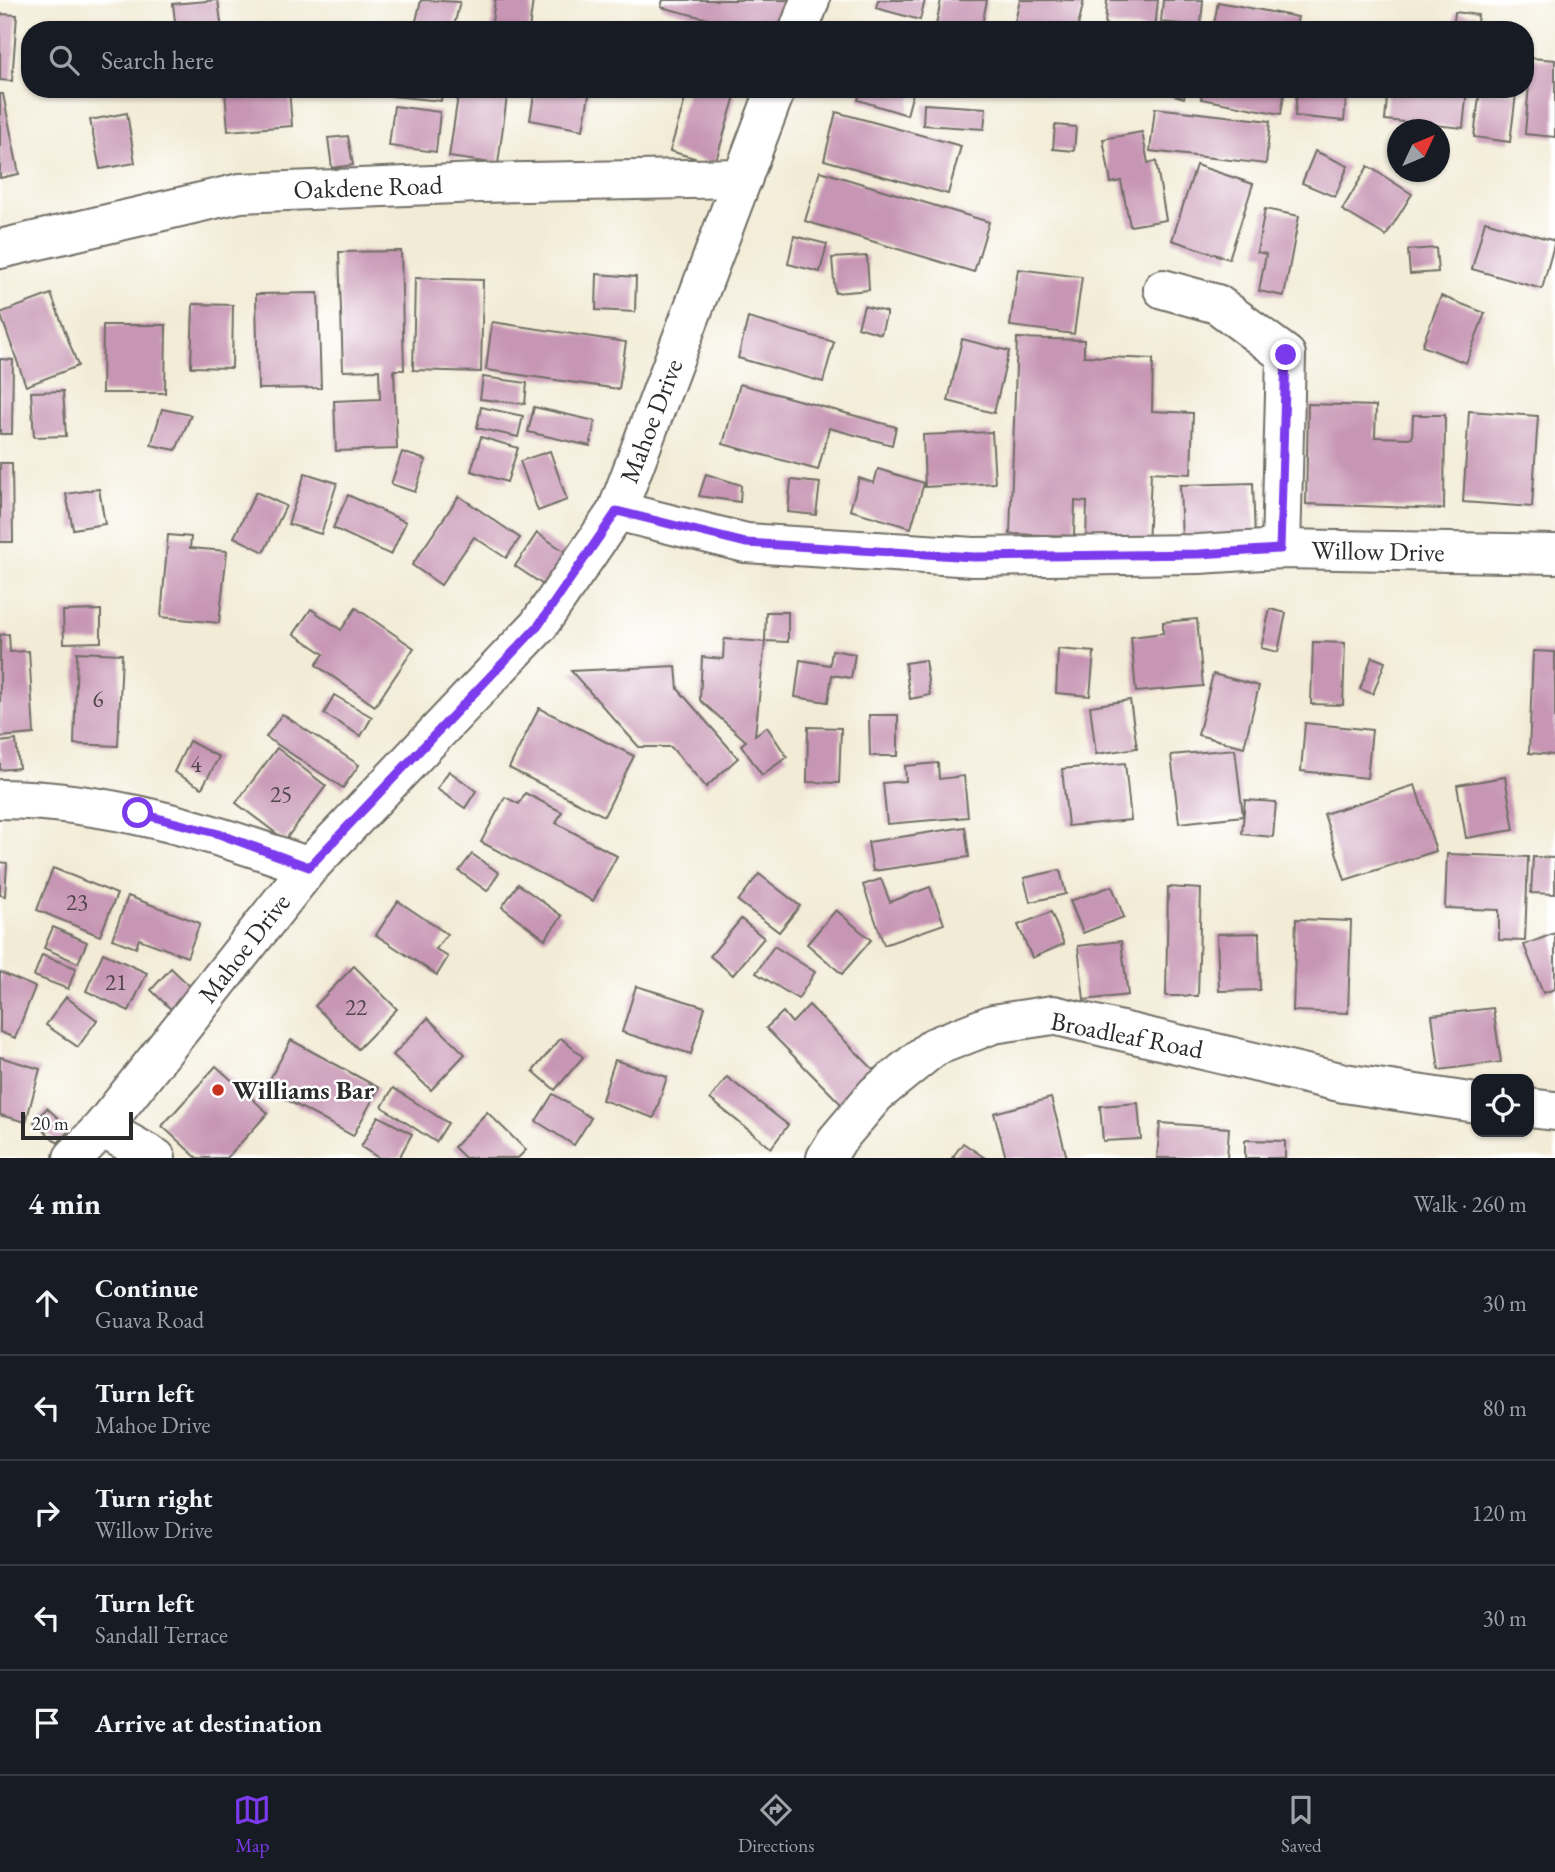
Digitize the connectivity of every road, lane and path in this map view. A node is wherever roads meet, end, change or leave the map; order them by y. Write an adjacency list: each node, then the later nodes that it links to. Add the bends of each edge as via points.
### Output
1 (810, 0): 2 (street)
2 (802, 21)
3 (773, 98): 4 (street, Mahoe Drive)
4 (743, 177): 5 (street, Oakdene Road, via 240,193); 7 (street, Mahoe Drive)
5 (0, 249)
6 (1163, 289): 8 (street, via 1217,304 1286,355)
7 (617, 511): 8 (street, Willow Drive, via 746,543 974,557); 11 (street, Mahoe Drive, via 538,626)
8 (1280, 549): 9 (street, Willow Drive)
9 (1555, 554)
10 (0, 799): 11 (street, via 138,813 219,834)
11 (309, 867): 15 (street, Mahoe Drive)
12 (1471, 1102): 18 (street, Broadleaf Road, via 1344,1083 1053,1015 993,1024 934,1047 876,1094)
13 (1534, 1109): 14 (street)
14 (1555, 1111)
15 (102, 1128): 16 (street, Mahoe Drive); 17 (street)
16 (73, 1158)
17 (156, 1158)
18 (826, 1158)

